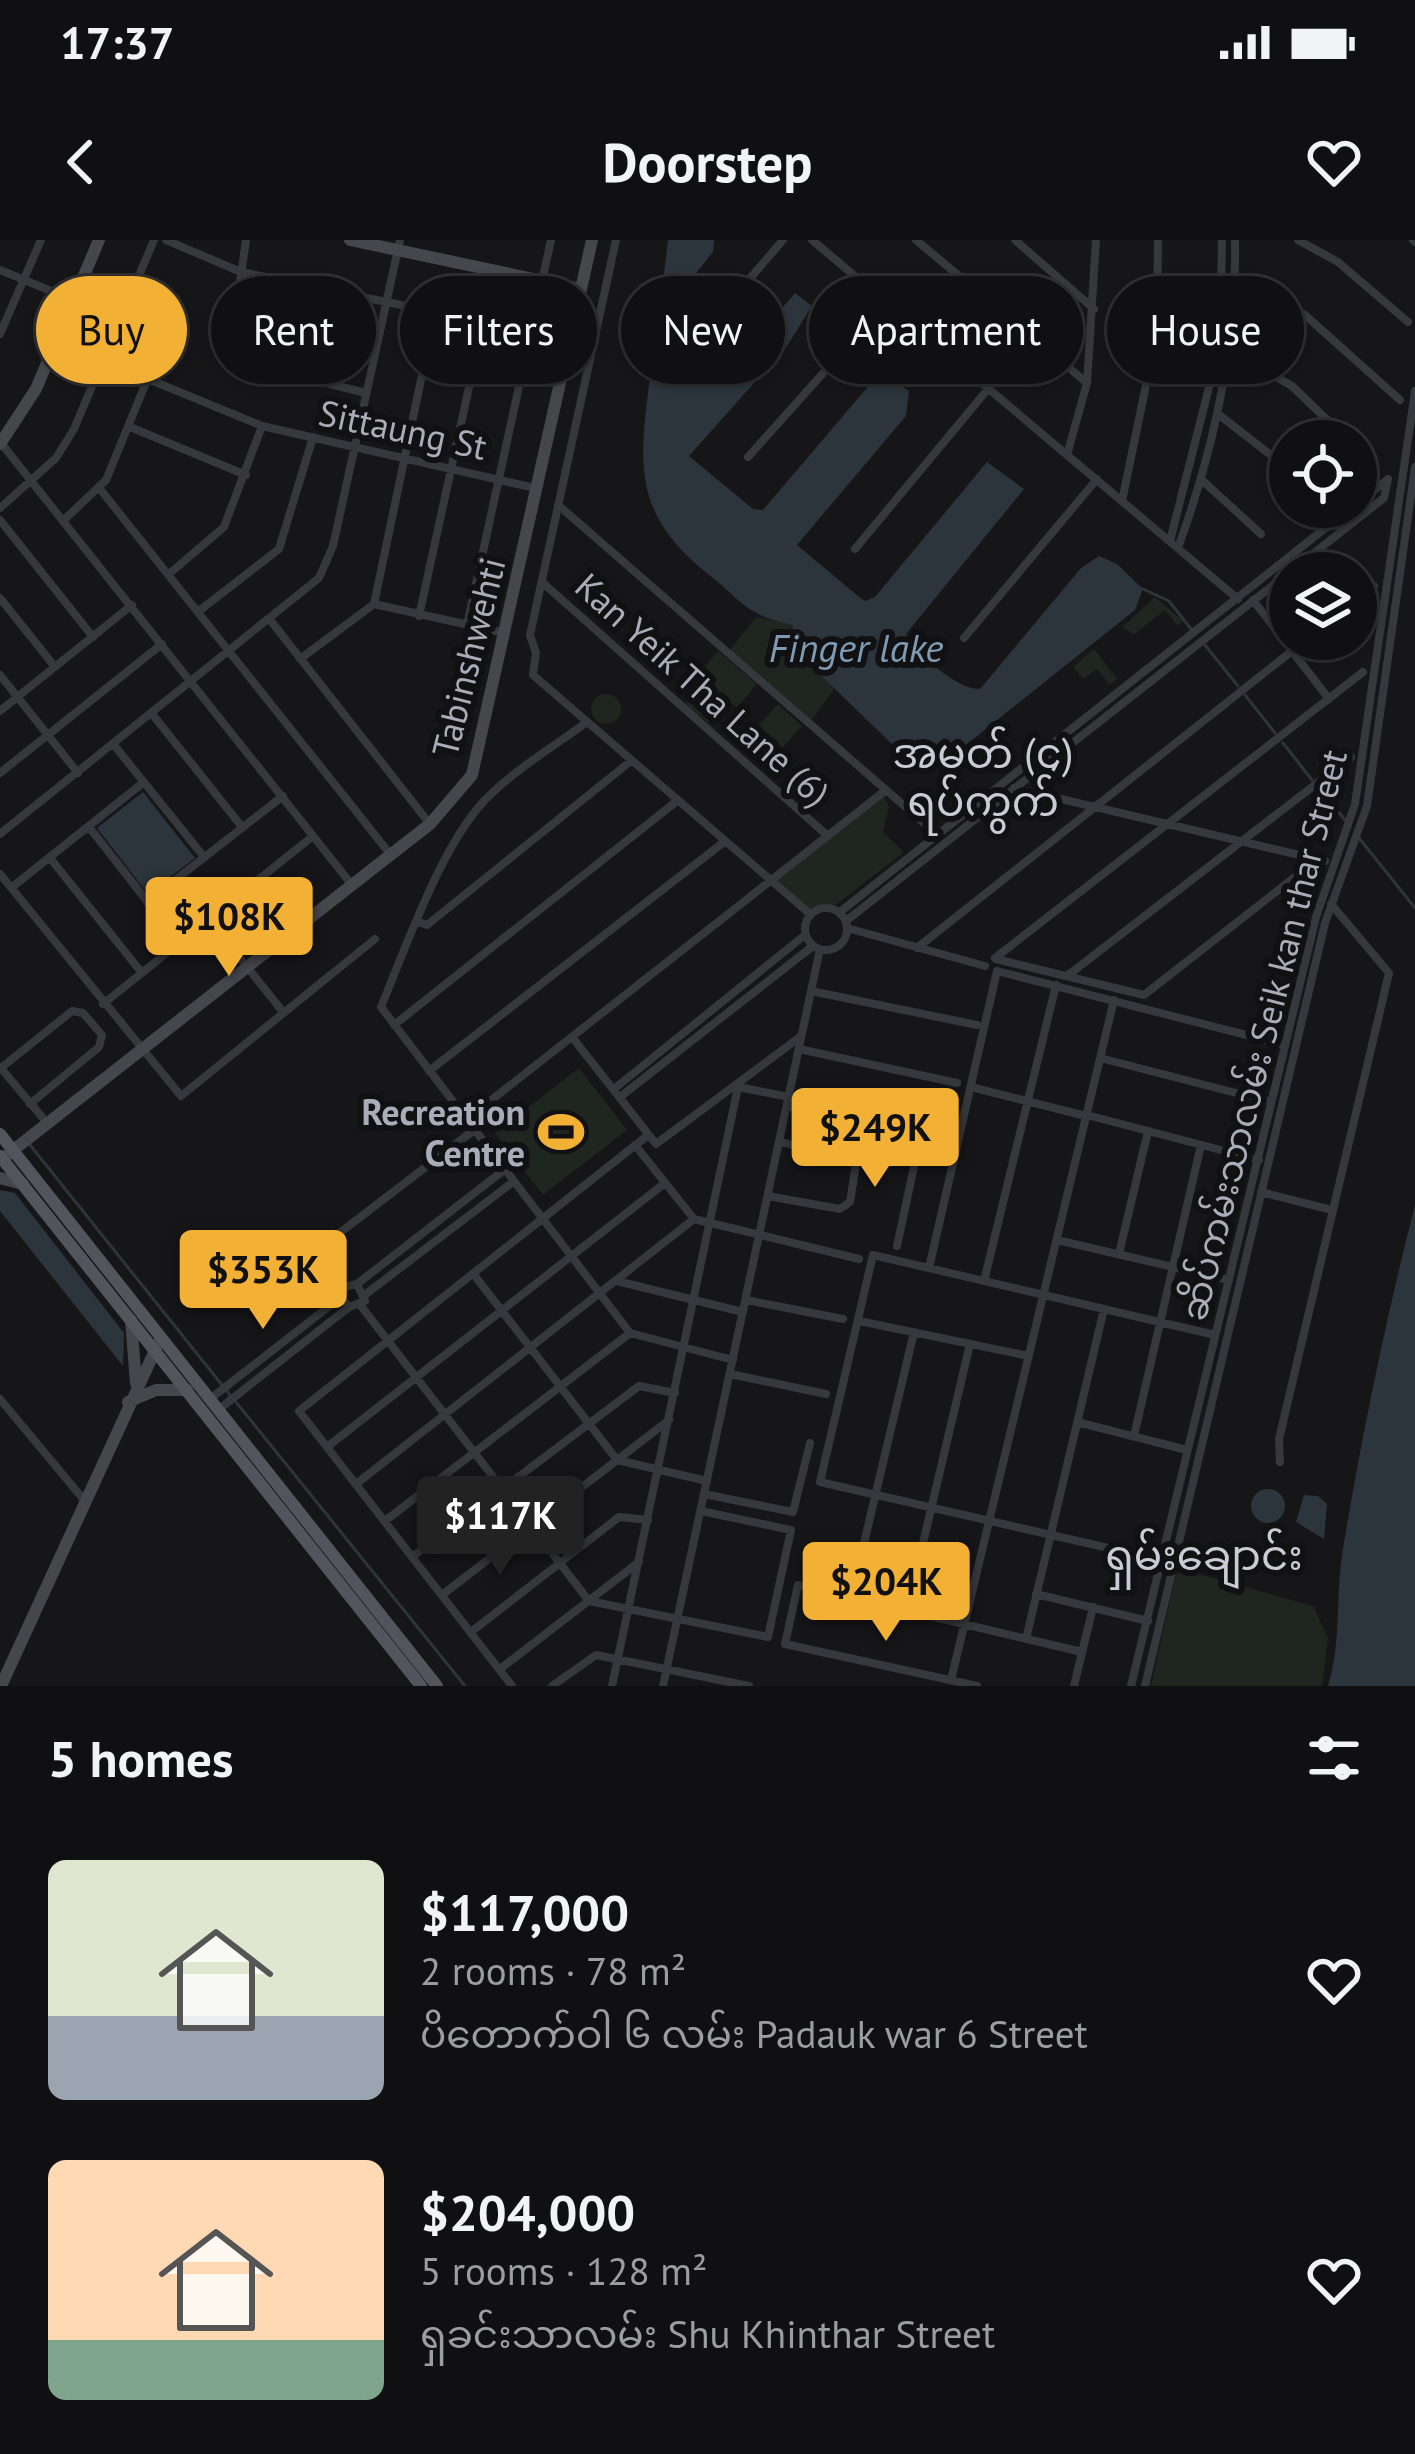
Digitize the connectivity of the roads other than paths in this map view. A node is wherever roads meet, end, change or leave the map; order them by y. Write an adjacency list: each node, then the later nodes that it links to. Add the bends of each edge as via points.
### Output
1 (40, 240): 32 (street)
2 (98, 240): 22 (main road)
3 (154, 240): 23 (street)
4 (166, 240): 21 (street)
5 (246, 240): 21 (street)
6 (350, 240): 19 (main road)
7 (551, 240): 27 (street)
8 (592, 240): 28 (main road, Tabinshwehti)
9 (616, 240): 82 (street)
10 (783, 240): 29 (street)
11 (812, 240): 30 (street)
12 (916, 240): 41 (street)
13 (1015, 240): 37 (street)
14 (1096, 240): 37 (street)
15 (1158, 240): 80 (street, via 1157,332)
16 (1222, 240): 89 (street, via 1220,344)
17 (1235, 240): 31 (street)
18 (1298, 240): 39 (street, via 1352,272)
19 (400, 245): 26 (main road); 35 (street)
20 (0, 270): 32 (street)
21 (241, 272): 24 (street); 25 (street)
22 (83, 276)
23 (138, 276)
24 (240, 276)
25 (259, 276)
26 (526, 276)
27 (543, 276)
28 (584, 276)
29 (752, 276)
30 (854, 276)
31 (1236, 276)
32 (23, 279): 33 (street); 40 (street)
33 (36, 284)
34 (376, 302): 35 (street)
35 (385, 304): 36 (street); 57 (street)
36 (400, 307)
37 (1094, 308): 41 (street)
38 (1304, 315): 58 (street)
39 (1408, 322)
40 (0, 334)
41 (1087, 383): 66 (street)
42 (38, 384): 64 (main road)
43 (93, 384): 75 (street, via 74,429)
44 (146, 384): 62 (street)
45 (158, 384): 61 (street, Sittaung St)
46 (328, 384): 57 (street)
47 (421, 384): 68 (street)
48 (470, 384): 70 (street)
49 (519, 384): 73 (street)
50 (560, 384): 77 (main road, Tabinshwehti)
51 (813, 384): 69 (street)
52 (983, 384): 55 (street)
53 (1223, 384): 59 (street)
54 (1288, 384): 60 (street)
55 (988, 388): 66 (street); 90 (street)
56 (1415, 391): 174 (street, ဆိပ်ကမ်းသာလမ်း Seik kan thar Street, via 1355,804 1316,916)
57 (366, 393): 65 (street)
58 (1400, 400)
59 (1218, 414): 67 (street); 76 (street)
60 (1327, 420)
61 (262, 426): 63 (street, Sittaung St); 72 (street)
62 (130, 427): 72 (street); 79 (street)
63 (313, 437): 65 (street, Sittaung St); 98 (street, via 278,549)
64 (1, 443): 75 (street)
65 (353, 445): 68 (street, Sittaung St); 100 (street, via 319,578)
66 (1067, 454): 74 (street)
67 (1269, 454)
68 (406, 457): 70 (street, Sittaung St); 96 (street)
69 (748, 457)
70 (452, 467): 73 (street, Sittaung St); 99 (street)
71 (1415, 467): 151 (street, ဆိပ်ကမ်းသာလမ်း Seik kan thar Street, via 1367,806)
72 (246, 476): 91 (street, via 224,527)
73 (499, 478): 77 (street, Sittaung St); 102 (street)
74 (1097, 479): 80 (street); 105 (street)
75 (34, 480): 83 (street); 85 (street)
76 (1202, 481): 88 (street); 89 (street)
77 (538, 488): 103 (main road, Tabinshwehti)
78 (1377, 488): 81 (street, via 1388,479)
79 (100, 490): 85 (street); 91 (street)
80 (1123, 501): 89 (street)
81 (1377, 503)
82 (558, 505): 92 (street); 129 (street)
83 (0, 508)
84 (0, 520): 104 (street)
85 (64, 520): 97 (street)
86 (1326, 528): 94 (street)
87 (1345, 528): 95 (street)
88 (1261, 534)
89 (1174, 545): 94 (street)
90 (855, 549)
91 (170, 574): 98 (street)
92 (542, 582): 119 (street, via 530,639 533,674); 140 (street, Kan Yeik Tha Lane (6))
93 (0, 598): 111 (street)
94 (1237, 598): 95 (street); 127 (street)
95 (1249, 603): 101 (street); 128 (street)
96 (374, 604): 99 (street); 108 (street)
97 (132, 605): 104 (street); 106 (street)
98 (199, 611): 107 (street)
99 (419, 616): 102 (street)
100 (271, 621): 107 (street); 108 (street)
101 (1269, 625)
102 (466, 626): 103 (street)
103 (507, 633): 133 (main road, Tabinshwehti, via 472,775)
104 (93, 637): 111 (street)
105 (964, 638)
106 (162, 644): 114 (street); 120 (street)
107 (231, 652): 114 (street); 143 (street)
108 (300, 659): 133 (street)
109 (1281, 660): 132 (street)
110 (1299, 660): 116 (street)
111 (55, 667): 115 (street)
112 (1363, 672): 116 (street)
113 (0, 675): 115 (street)
114 (193, 683): 118 (street); 130 (street)
115 (17, 697): 117 (street); 120 (street)
116 (1330, 699): 134 (street)
117 (0, 711)
118 (153, 715): 121 (street); 136 (street)
119 (587, 722): 123 (street); 155 (street, via 471,816)
120 (48, 735): 124 (street); 125 (street)
121 (114, 745): 124 (street); 126 (street)
122 (1351, 757): 142 (street)
123 (632, 761): 131 (street); 155 (street, via 427,925)
124 (78, 772): 137 (street)
125 (0, 773)
126 (144, 782): 135 (street); 144 (street)
127 (1001, 784): 128 (street); 139 (street)
128 (1015, 788): 132 (street); 154 (street)
129 (886, 790): 139 (street); 140 (street)
130 (283, 796): 136 (street); 138 (street)
131 (677, 801): 141 (street); 171 (street)
132 (1093, 808): 134 (street); 160 (street)
133 (430, 824): 143 (main road, Tabinshwehti)
134 (1168, 825): 142 (street); 164 (street, via 995,958)
135 (88, 826): 145 (street); 150 (street)
136 (242, 827): 144 (street)
137 (0, 834)
138 (313, 836): 148 (street); 153 (street)
139 (939, 836): 154 (street)
140 (828, 837): 147 (street)
141 (724, 842): 147 (street); 179 (street)
142 (1243, 842): 164 (street); 164 (street, via 1322,860 1144,995)
143 (390, 854): 148 (main road, Tabinshwehti)
144 (204, 857): 150 (street)
145 (50, 858): 149 (street); 163 (street)
146 (0, 874): 149 (street)
147 (769, 881): 152 (street); 173 (street)
148 (352, 885): 161 (main road, Tabinshwehti)
149 (11, 888): 168 (street)
150 (147, 902): 158 (street)
151 (1330, 903): 201 (street, ဆိပ်ကမ်းသာလမ်း Seik kan thar Street); 209 (street, via 1389,974)
152 (810, 914): 154 (street, via 826,907); 156 (street)
153 (209, 919): 158 (street); 161 (street)
154 (844, 920): 159 (street, via 837,947); 160 (street)
155 (416, 921): 171 (street, via 381,1007)
156 (805, 935): 159 (street); 183 (street)
157 (374, 939): 169 (street)
158 (179, 943): 163 (street)
159 (817, 948): 166 (street); 183 (street)
160 (917, 948): 162 (street)
161 (247, 966): 169 (street); 176 (main road, Tabinshwehti)
162 (985, 966)
163 (142, 973): 168 (street)
164 (1067, 976)
165 (1056, 985): 167 (street); 182 (street, via 998,971); 187 (street)
166 (812, 992): 170 (street); 172 (street)
167 (1114, 1000): 174 (street); 177 (street)
168 (103, 1004): 176 (street)
169 (283, 1012): 176 (street, via 181,1096)
170 (977, 1024)
171 (394, 1025): 179 (street)
172 (802, 1035): 175 (street); 181 (street)
173 (572, 1037): 183 (street); 189 (street)
174 (1285, 1045): 185 (street, ဆိပ်ကမ်းသာလမ်း Seik kan thar Street)
175 (799, 1049): 180 (street); 184 (street)
176 (140, 1050): 190 (main road, Tabinshwehti)
177 (1100, 1058): 185 (street); 188 (street)
178 (1, 1067): 186 (street); 186 (street, via 72,1011 83,1012 102,1035)
179 (429, 1070): 189 (street)
180 (957, 1083)
181 (738, 1087): 184 (street); 195 (street, via 662,1144); 212 (street)
182 (971, 1087): 187 (street); 220 (street)
183 (616, 1093): 195 (street)
184 (788, 1101): 194 (street); 197 (street)
185 (1271, 1102): 201 (street, ဆိပ်ကမ်းသာလမ်း Seik kan thar Street)
186 (30, 1104): 190 (street)
187 (1025, 1104): 188 (street); 224 (street)
188 (1087, 1116): 192 (street); 214 (street)
189 (466, 1120): 191 (street)
190 (49, 1126): 200 (main road, Tabinshwehti)
191 (474, 1130): 202 (street); 226 (street, via 320,1247)
192 (1148, 1131): 199 (street); 216 (street)
193 (0, 1134): 200 (main road)
194 (920, 1134): 196 (street); 215 (street)
195 (646, 1136): 198 (street)
196 (946, 1140)
197 (779, 1141): 208 (street); 208 (street, via 856,1164 854,1186 840,1209)
198 (635, 1144): 206 (street); 210 (street)
199 (1202, 1144): 201 (street); 219 (street)
200 (11, 1151): 205 (main road); 244 (main road)
201 (1263, 1161): 207 (street, ဆိပ်ကမ်းသာလမ်း Seik kan thar Street); 223 (street, ဆိပ်ကမ်းသာလမ်း Seik kan thar Street)
202 (505, 1170): 204 (street); 225 (street)
203 (0, 1178): 205 (main road)
204 (513, 1182): 210 (street); 228 (street)
205 (23, 1184): 237 (main road)
206 (665, 1184): 211 (street); 217 (street)
207 (1261, 1192): 209 (street); 290 (street, ဆိပ်ကမ်းသာလမ်း Seik kan thar Street)
208 (768, 1196): 213 (street)
209 (1332, 1210): 271 (street)
210 (543, 1219): 217 (street); 221 (street)
211 (694, 1219): 212 (street); 222 (street)
212 (711, 1225): 213 (street); 230 (street)
213 (759, 1239): 218 (street); 231 (street)
214 (1057, 1240): 216 (street); 229 (street)
215 (897, 1246)
216 (1119, 1254): 219 (street)
217 (571, 1256): 227 (street); 235 (street)
218 (859, 1259)
219 (1174, 1267): 223 (street); 240 (street)
220 (929, 1268): 224 (street); 239 (street, via 873,1255)
221 (476, 1276): 235 (street); 245 (street)
222 (616, 1280): 227 (street); 230 (street)
223 (1229, 1280): 243 (street, ဆိပ်ကမ်းသာလမ်း Seik kan thar Street)
224 (984, 1281): 229 (street)
225 (357, 1284): 226 (street); 228 (street)
226 (342, 1292): 233 (street); 260 (street)
227 (599, 1293): 242 (street); 247 (street)
228 (366, 1294): 232 (street)
229 (1043, 1295): 234 (street); 249 (street)
230 (694, 1300): 236 (street); 248 (street)
231 (746, 1300): 236 (street); 238 (street)
232 (361, 1306): 233 (street); 245 (street)
233 (349, 1307): 260 (street)
234 (1104, 1309): 240 (street); 263 (street)
235 (502, 1310): 247 (street); 252 (street)
236 (743, 1312): 250 (street)
237 (131, 1318): 244 (main road); 253 (main road)
238 (843, 1319)
239 (859, 1321): 241 (street); 277 (street, via 820,1482)
240 (1161, 1323): 243 (street); 265 (street)
241 (914, 1332): 246 (street); 277 (street)
242 (630, 1333): 248 (street); 254 (street)
243 (1215, 1336): 268 (street, ဆိပ်ကမ်းသာလမ်း Seik kan thar Street)
244 (158, 1343): 253 (main road); 255 (main road); 260 (main road)
245 (389, 1343): 252 (street); 267 (street, via 299,1411)
246 (970, 1344): 249 (street); 279 (street)
247 (530, 1347): 254 (street); 261 (street)
248 (685, 1347): 250 (street); 256 (street)
249 (1029, 1356): 283 (street)
250 (733, 1360): 251 (street)
251 (730, 1374): 257 (street); 273 (street)
252 (416, 1377): 261 (street); 267 (street)
253 (136, 1386): 259 (main road)
254 (560, 1386): 264 (street); 269 (street)
255 (187, 1390): 259 (main road, via 156,1390); 260 (main road)
256 (675, 1393): 262 (street); 264 (street, via 639,1386)
257 (826, 1394)
258 (0, 1400): 278 (street)
259 (127, 1403): 278 (main road)
260 (212, 1408): 310 (main road); 311 (main road)
261 (445, 1414): 269 (street); 274 (street)
262 (670, 1420): 270 (street); 272 (street)
263 (1077, 1422): 265 (street); 285 (street)
264 (589, 1423): 270 (street); 275 (street)
265 (1134, 1436): 268 (street)
266 (809, 1443): 276 (street, via 794,1513)
267 (327, 1447): 274 (street)
268 (1187, 1450): 287 (street, ဆိပ်ကမ်းသာလမ်း Seik kan thar Street)
269 (474, 1453): 275 (street); 282 (street)
270 (617, 1460): 272 (street); 284 (street)
271 (1280, 1462)
272 (658, 1472): 273 (street); 281 (street)
273 (707, 1481): 276 (street)
274 (356, 1484): 282 (street)
275 (502, 1489): 284 (street); 286 (street)
276 (704, 1494): 280 (street)
277 (874, 1494): 279 (street); 293 (street)
278 (84, 1500): 309 (main road)
279 (931, 1508): 283 (street); 297 (street)
280 (701, 1511): 298 (street); 298 (street, via 791,1530 768,1637)
281 (648, 1520): 288 (street); 289 (street, via 619,1516)
282 (385, 1521): 286 (street)
283 (989, 1521): 285 (street); 300 (street)
284 (531, 1526): 289 (street); 292 (street)
285 (1050, 1535): 287 (street); 291 (street)
286 (412, 1557): 292 (street)
287 (1162, 1560): 290 (street); 299 (street, ဆိပ်ကမ်းသာလမ်း Seik kan thar Street)
288 (640, 1561): 294 (street); 296 (street)
289 (559, 1562): 294 (street); 301 (street)
290 (1174, 1563): 320 (street, ဆိပ်ကမ်းသာလမ်း Seik kan thar Street)
291 (1036, 1594): 295 (street); 302 (street)
292 (442, 1595): 301 (street)
293 (851, 1598): 297 (street); 307 (street, via 798,1585 785,1644)
294 (589, 1601): 296 (street); 306 (street)
295 (1093, 1606): 299 (street); 303 (street)
296 (629, 1611): 298 (street); 304 (street)
297 (907, 1611): 300 (street)
298 (678, 1620): 305 (street)
299 (1148, 1621): 319 (street, ဆိပ်ကမ်းသာလမ်း Seik kan thar Street)
300 (964, 1624): 302 (street); 307 (street)
301 (471, 1632): 306 (street)
302 (1026, 1639): 303 (street)
303 (1082, 1652): 318 (street)
304 (619, 1658): 305 (street); 313 (street, via 593,1655); 314 (street)
305 (668, 1668): 308 (street); 315 (street)
306 (500, 1669): 312 (street)
307 (951, 1680): 317 (street)
308 (714, 1682): 316 (street)
309 (1, 1686)
310 (421, 1686)
311 (437, 1686)
312 (512, 1686)
313 (552, 1686)
314 (612, 1686)
315 (663, 1686)
316 (749, 1686)
317 (977, 1686)
318 (1074, 1686)
319 (1131, 1686)
320 (1145, 1686)

